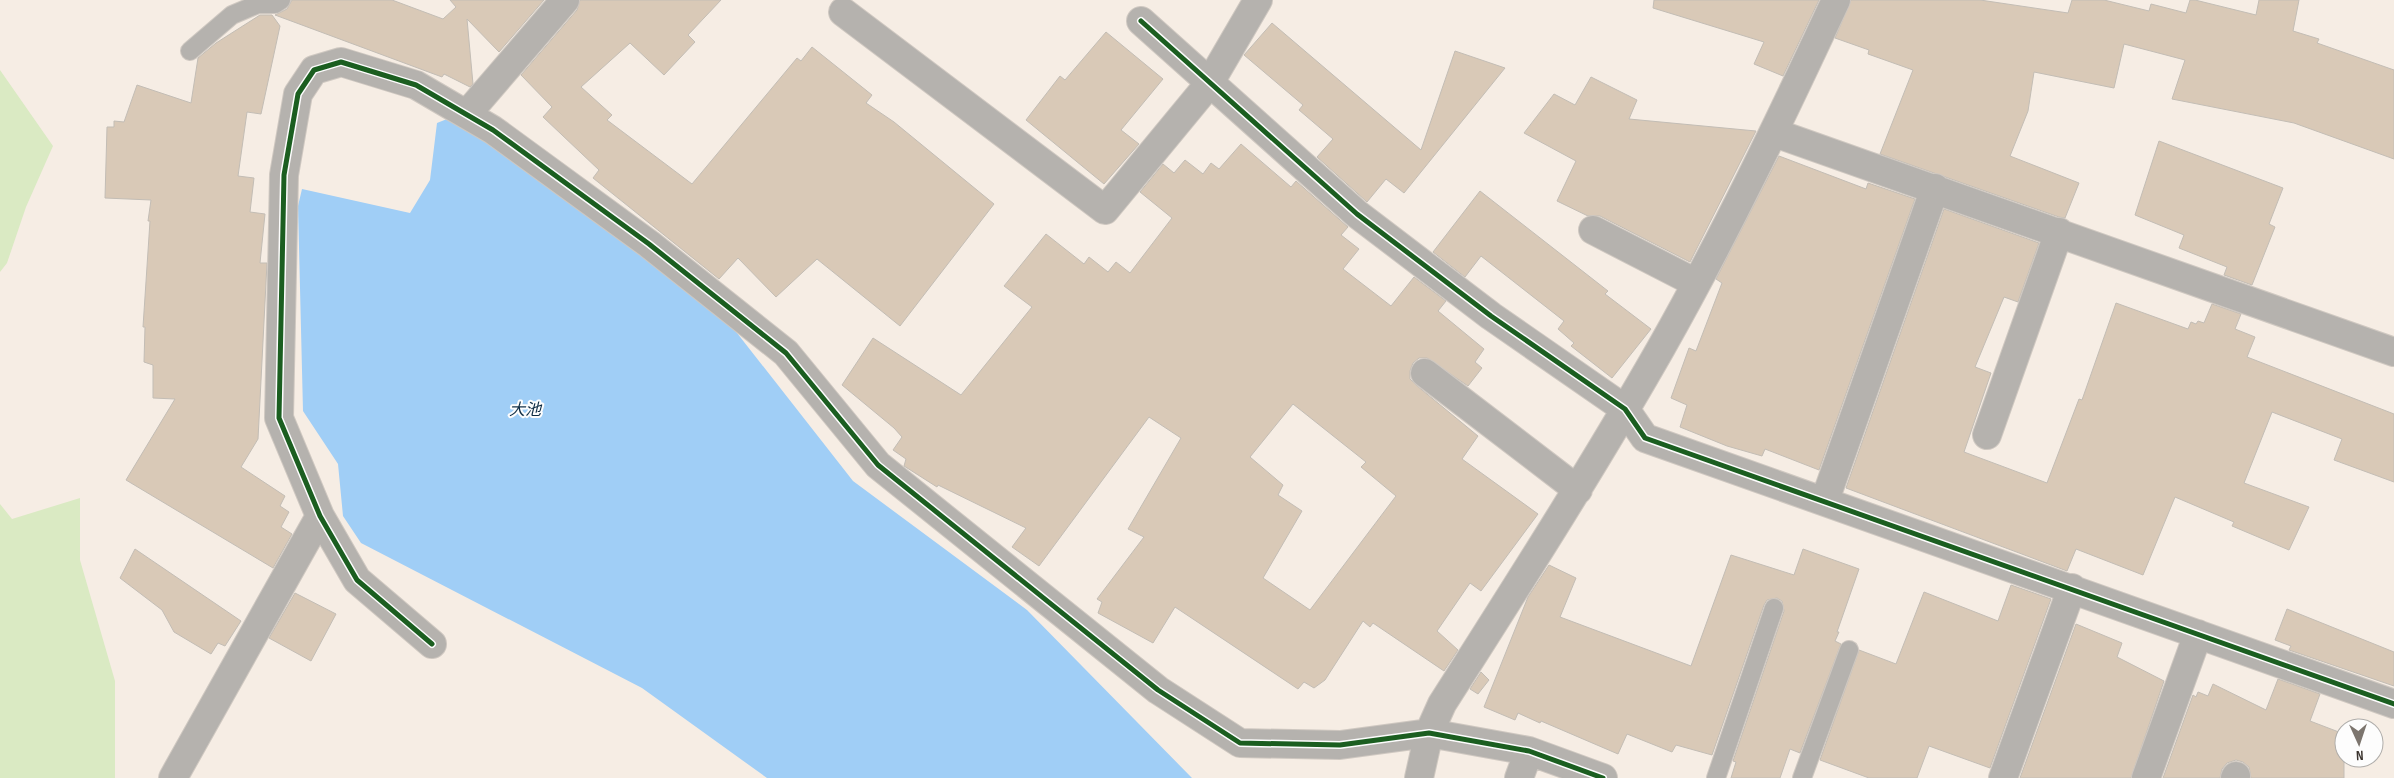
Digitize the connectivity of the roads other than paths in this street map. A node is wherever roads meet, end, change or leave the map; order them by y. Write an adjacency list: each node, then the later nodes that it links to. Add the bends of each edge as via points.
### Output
1 (281, 0): 7 (lane, via 275,4 258,4 232,15)
2 (565, 0): 9 (street)
3 (1258, 0): 8 (street)
4 (1836, 0): 10 (street)
5 (843, 12): 8 (street, via 1105,210)
6 (1141, 21): 8 (street)
7 (190, 51)
8 (1209, 84): 17 (street, via 1357,214 1491,316)
9 (466, 114): 21 (street, via 416,85 341,62 314,70 298,94 284,175 279,418); 28 (street, via 493,130 649,244 786,353 878,465 1158,690 1240,744 1340,745)
10 (1774, 133): 11 (street); 14 (street)
11 (1935, 188): 13 (street); 20 (street)
12 (1593, 230): 14 (street)
13 (2059, 232): 15 (street); 18 (street)
14 (1696, 284): 17 (street)
15 (2394, 352)
16 (1425, 373): 19 (street)
17 (1625, 409): 19 (street); 20 (street, via 1646,438)
18 (1987, 435)
19 (1578, 490): 28 (street, via 1442,704)
20 (1825, 500): 22 (street)
21 (320, 516): 25 (street, via 357,580); 30 (street)
22 (2072, 588): 24 (street); 36 (street)
23 (1774, 608): 34 (lane)
24 (2198, 634): 27 (street); 37 (street)
25 (432, 644)
26 (1849, 650): 35 (lane)
27 (2394, 704)
28 (1429, 733): 29 (street); 31 (street)
29 (1529, 751): 32 (street); 33 (street)
30 (173, 778)
31 (1419, 778)
32 (1519, 778)
33 (1603, 778)
34 (1716, 778)
35 (1802, 778)
36 (2003, 778)
37 (2146, 778)

